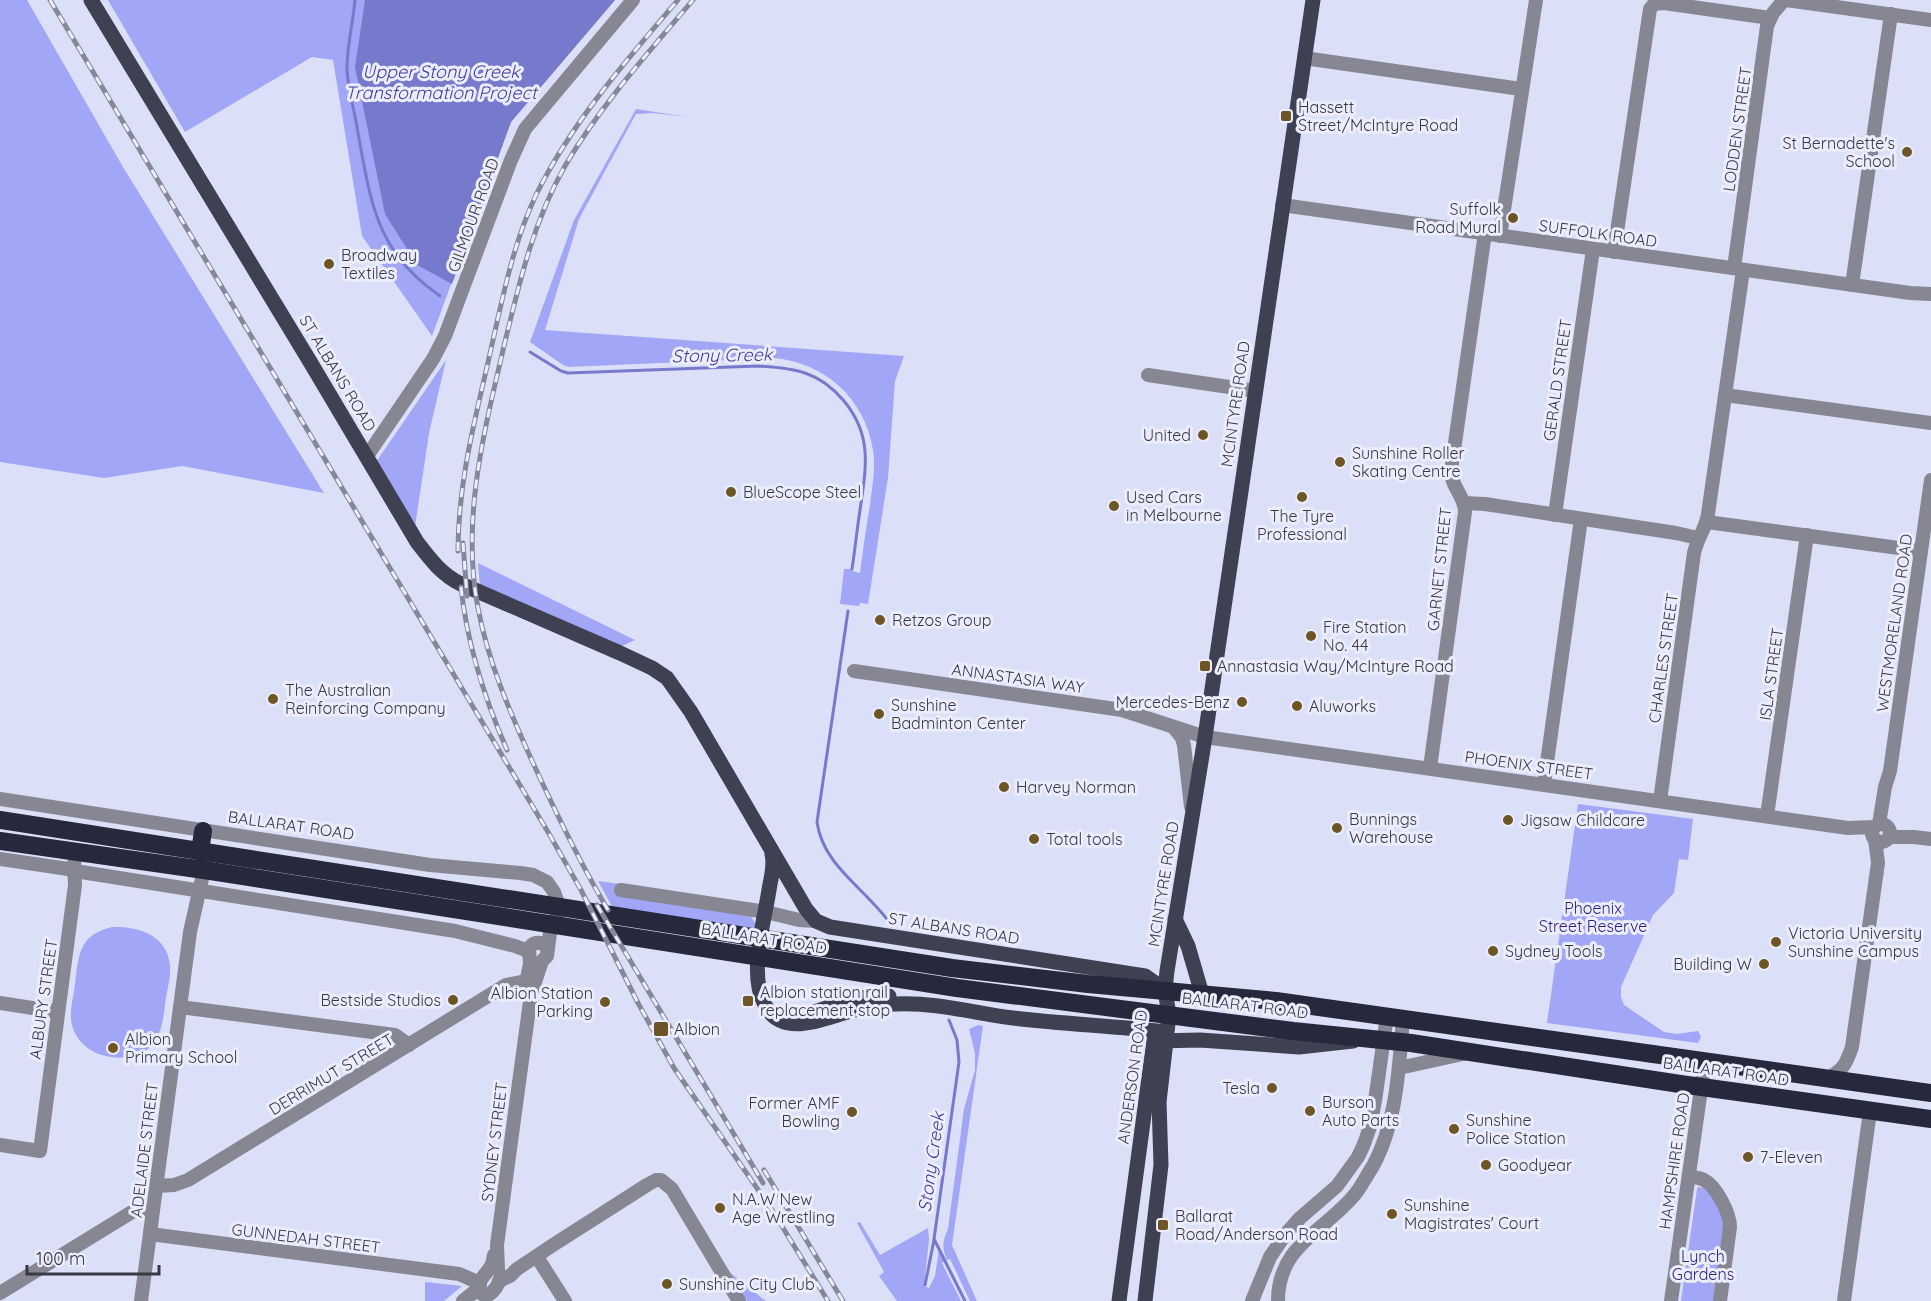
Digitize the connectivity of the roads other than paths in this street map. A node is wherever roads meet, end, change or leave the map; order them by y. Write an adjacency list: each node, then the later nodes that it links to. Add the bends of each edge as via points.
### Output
1 (91, 0): 26 (main road, ST ALBANS ROAD)
2 (633, 0): 26 (street, GILMOUR ROAD, via 525,129 445,336)
3 (1313, 0): 10 (main road, MCINTYRE ROAD)
4 (1536, 0): 11 (street)
5 (1785, 0): 7 (street); 8 (street, LODDEN STREET)
6 (1679, 2): 8 (street); 16 (street, via 1661,3 1648,12)
7 (1891, 14): 9 (street); 18 (street)
8 (1770, 18): 17 (street, LODDEN STREET)
9 (1931, 20)
10 (1304, 58): 11 (street); 12 (main road, MCINTYRE ROAD)
11 (1521, 89): 14 (street)
12 (1282, 205): 13 (street, SUFFOLK ROAD); 23 (main road, MCINTYRE ROAD)
13 (1485, 233): 14 (street, SUFFOLK ROAD); 28 (street, GARNET STREET, via 1451,471)
14 (1500, 236): 15 (street, SUFFOLK ROAD)
15 (1593, 249): 16 (street, SUFFOLK ROAD); 29 (street, GERALD STREET)
16 (1614, 252): 17 (street, SUFFOLK ROAD)
17 (1739, 269): 18 (street, SUFFOLK ROAD); 24 (street, LODDEN STREET)
18 (1852, 285): 19 (street, SUFFOLK ROAD)
19 (1910, 294): 20 (street, SUFFOLK ROAD); 21 (street, SUFFOLK ROAD)
20 (1931, 294)
21 (1931, 300)
22 (1148, 375): 23 (street)
23 (1256, 391): 37 (main road, MCINTYRE ROAD)
24 (1725, 394): 25 (street); 31 (street, LODDEN STREET)
25 (1931, 423)
26 (367, 456): 40 (main road, ST ALBANS ROAD, via 417,542 452,580 662,674)
27 (1931, 480): 34 (street, WESTMORELAND ROAD)
28 (1464, 503): 29 (street); 38 (street, GARNET STREET)
29 (1555, 515): 30 (street)
30 (1581, 519): 33 (street); 39 (street)
31 (1707, 522): 32 (street); 33 (street, CHARLES STREET)
32 (1807, 535): 34 (street); 43 (street, ISLA STREET)
33 (1698, 538): 42 (street, CHARLES STREET)
34 (1925, 549): 47 (street, WESTMORELAND ROAD, via 1885,787)
35 (854, 671): 36 (street, ANNASTASIA WAY, via 1122,710)
36 (1174, 728): 37 (street, ANNASTASIA WAY); 45 (street, via 1184,745)
37 (1204, 737): 38 (street, PHOENIX STREET); 45 (main road, MCINTYRE ROAD)
38 (1430, 768): 39 (street, PHOENIX STREET)
39 (1544, 784): 42 (street, PHOENIX STREET)
40 (735, 796): 50 (main road, ST ALBANS ROAD); 55 (main road, ST ALBANS ROAD, via 768,864)
41 (0, 800): 46 (street, BALLARAT ROAD)
42 (1660, 801): 43 (street, PHOENIX STREET)
43 (1767, 816): 47 (street, PHOENIX STREET)
44 (0, 820): 51 (highway, BALLARAT ROAD)
45 (1192, 820): 59 (main road, MCINTYRE ROAD)
46 (203, 831): 51 (highway); 61 (street, BALLARAT ROAD, via 430,865 533,875 548,882 558,903 557,917)
47 (1882, 832): 48 (street, PHOENIX STREET); 74 (street, WESTMORELAND ROAD)
48 (1931, 839)
49 (0, 841): 53 (highway, BALLARAT ROAD)
50 (772, 851): 55 (main road, ST ALBANS ROAD); 60 (main road, ST ALBANS ROAD)
51 (200, 852): 54 (street, ADELAIDE STREET); 63 (highway, BALLARAT ROAD, via 952,968)
52 (0, 859): 53 (street, BALLARAT ROAD)
53 (75, 864): 54 (highway, BALLARAT ROAD); 56 (street, BALLARAT ROAD); 68 (street, ALBURY STREET)
54 (198, 870): 56 (street, ADELAIDE STREET); 65 (highway, BALLARAT ROAD)
55 (770, 884): 58 (main road, ST ALBANS ROAD)
56 (196, 890): 61 (street, BALLARAT ROAD, via 455,931); 67 (street, ADELAIDE STREET)
57 (621, 890): 58 (street)
58 (766, 912): 60 (street); 70 (main road, ST ALBANS ROAD, via 757,980 768,1011 784,1022 806,1024 873,1002 915,1003)
59 (1175, 919): 63 (main road, MCINTYRE ROAD); 64 (main road, via 1188,946)
60 (816, 921): 63 (main road, ST ALBANS ROAD, via 825,926 1145,976)
61 (537, 954): 62 (street, SYDNEY STREET)
62 (527, 989): 73 (street, DERRIMUT STREET, via 496,992); 92 (street, SYDNEY STREET, via 524,1044)
63 (1165, 990): 64 (highway, BALLARAT ROAD); 71 (main road, ANDERSON ROAD)
64 (1202, 994): 69 (highway, BALLARAT ROAD)
65 (1055, 1001): 70 (main road); 71 (highway, BALLARAT ROAD)
66 (0, 1003): 68 (street)
67 (180, 1007): 73 (street, via 395,1035); 88 (street, ADELAIDE STREET)
68 (58, 1012): 86 (street, ALBURY STREET, via 40,1151)
69 (1395, 1017): 72 (street); 76 (highway, BALLARAT ROAD)
70 (1052, 1022): 71 (main road, ST ALBANS ROAD)
71 (1161, 1029): 72 (highway, BALLARAT ROAD, via 1293,1031); 72 (main road, ST ALBANS ROAD, via 1200,1040 1299,1047); 98 (main road, ANDERSON ROAD); 99 (main road, ANDERSON ROAD, via 1160,1173)
72 (1384, 1040): 75 (highway, BALLARAT ROAD); 77 (street); 100 (street, via 1370,1127 1361,1151 1337,1186 1284,1236 1270,1257)
73 (409, 1045): 88 (street, DERRIMUT STREET, via 182,1183)
74 (1852, 1047): 79 (street, WESTMORELAND ROAD, via 1844,1067); 80 (street, WESTMORELAND ROAD, via 1854,1072)
75 (1471, 1052): 77 (street); 81 (highway, BALLARAT ROAD)
76 (1705, 1061): 78 (highway, BALLARAT ROAD); 81 (street, HAMPSHIRE ROAD)
77 (1399, 1068): 102 (street, via 1391,1116 1374,1164 1355,1194 1294,1254 1279,1281)
78 (1799, 1074): 79 (highway, BALLARAT ROAD); 83 (highway)
79 (1828, 1078): 80 (highway, BALLARAT ROAD)
80 (1863, 1083): 82 (highway, BALLARAT ROAD)
81 (1702, 1087): 83 (highway, BALLARAT ROAD); 87 (street, HAMPSHIRE ROAD)
82 (1931, 1093)
83 (1786, 1099): 84 (highway, BALLARAT ROAD)
84 (1870, 1111): 85 (highway, BALLARAT ROAD); 105 (street)
85 (1931, 1119)
86 (0, 1145)
87 (1689, 1177): 103 (street, HAMPSHIRE ROAD); 104 (street, via 1710,1185 1730,1218)
88 (157, 1189): 89 (street, ADELAIDE STREET)
89 (153, 1214): 90 (street, ADELAIDE STREET); 93 (street, via 137,1210)
90 (150, 1234): 92 (street, GUNNEDAH STREET, via 459,1274); 94 (street, ADELAIDE STREET)
91 (537, 1257): 92 (street); 96 (street); 97 (street, via 652,1182 661,1180 672,1189)
92 (489, 1285): 95 (street)
93 (0, 1293)
94 (141, 1301)
95 (464, 1301)
96 (565, 1301)
97 (739, 1301)
98 (1120, 1301)
99 (1145, 1301)
100 (1253, 1301): 101 (street)
101 (1272, 1301)
102 (1278, 1301)
103 (1671, 1301)
104 (1720, 1301)
105 (1844, 1301)

